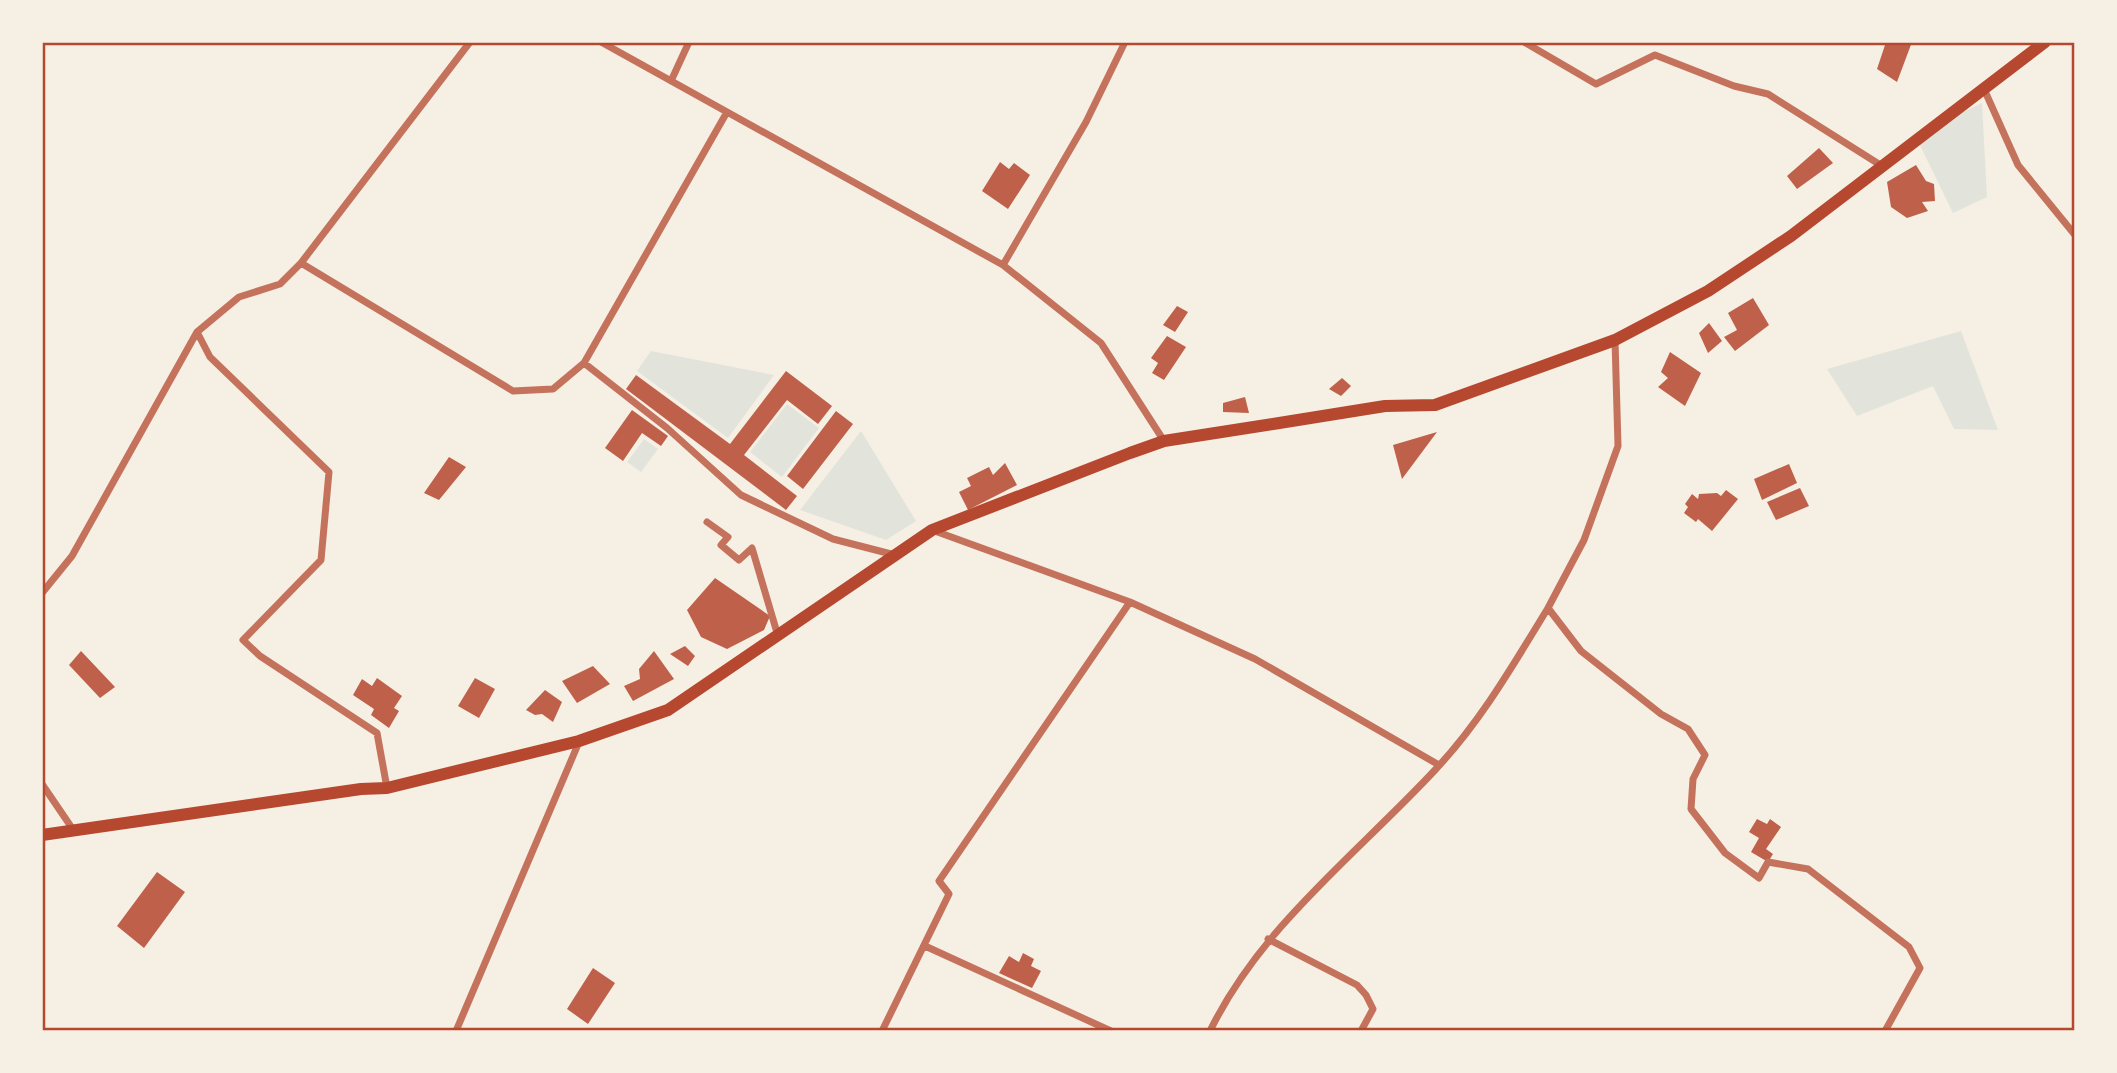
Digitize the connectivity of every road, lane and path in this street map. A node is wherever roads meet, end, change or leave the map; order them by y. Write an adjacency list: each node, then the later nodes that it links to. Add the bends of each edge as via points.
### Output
1 (470, 42): 12 (street)
2 (601, 42): 7 (street)
3 (689, 42): 7 (street)
4 (1125, 42): 13 (street, via 1086,122)
5 (1524, 42): 10 (street, via 1596,84 1655,55 1734,86 1768,94)
6 (2045, 42): 8 (main road)
7 (671, 81): 9 (street)
8 (1984, 88): 10 (main road); 11 (street, via 2018,165)
9 (727, 112): 13 (street); 16 (street)
10 (1882, 166): 15 (main road, via 1791,236 1708,291)
11 (2075, 234)
12 (301, 263): 14 (street, via 280,284 239,298); 16 (street, via 513,391 553,389)
13 (1003, 265): 17 (street, via 1101,343)
14 (197, 332): 21 (street, via 72,556); 28 (street, via 210,357 329,472 321,560 243,640 377,733)
15 (1615, 340): 17 (main road, via 1435,405 1385,406); 23 (street, via 1618,446 1584,540)
16 (584, 363): 20 (street, via 667,428 741,495 833,539)
17 (1164, 441): 19 (main road)
18 (707, 522): 24 (street, via 727,537 721,545 739,560 752,548)
19 (932, 530): 20 (main road); 22 (street)
20 (896, 555): 24 (main road)
21 (42, 593)
22 (1130, 602): 26 (street, via 1255,659); 32 (street, via 939,881 949,894)
23 (1548, 608): 26 (street, via 1474,726); 38 (street, via 1581,651 1688,729 1705,755 1693,779 1691,809 1725,853 1759,878 1768,862 1808,869 1909,947 1920,968)
24 (778, 637): 25 (main road, via 668,710)
25 (579, 741): 28 (main road); 33 (street)
26 (1439, 765): 31 (street)
27 (42, 784): 29 (street)
28 (387, 788): 29 (main road)
29 (74, 831): 30 (main road)
30 (42, 835)
31 (1268, 939): 36 (street, via 1227,996); 37 (street, via 1357,985 1373,1009)
32 (925, 946): 34 (street); 35 (street)
33 (456, 1031)
34 (882, 1031)
35 (1111, 1031)
36 (1210, 1031)
37 (1362, 1031)
38 (1885, 1031)

